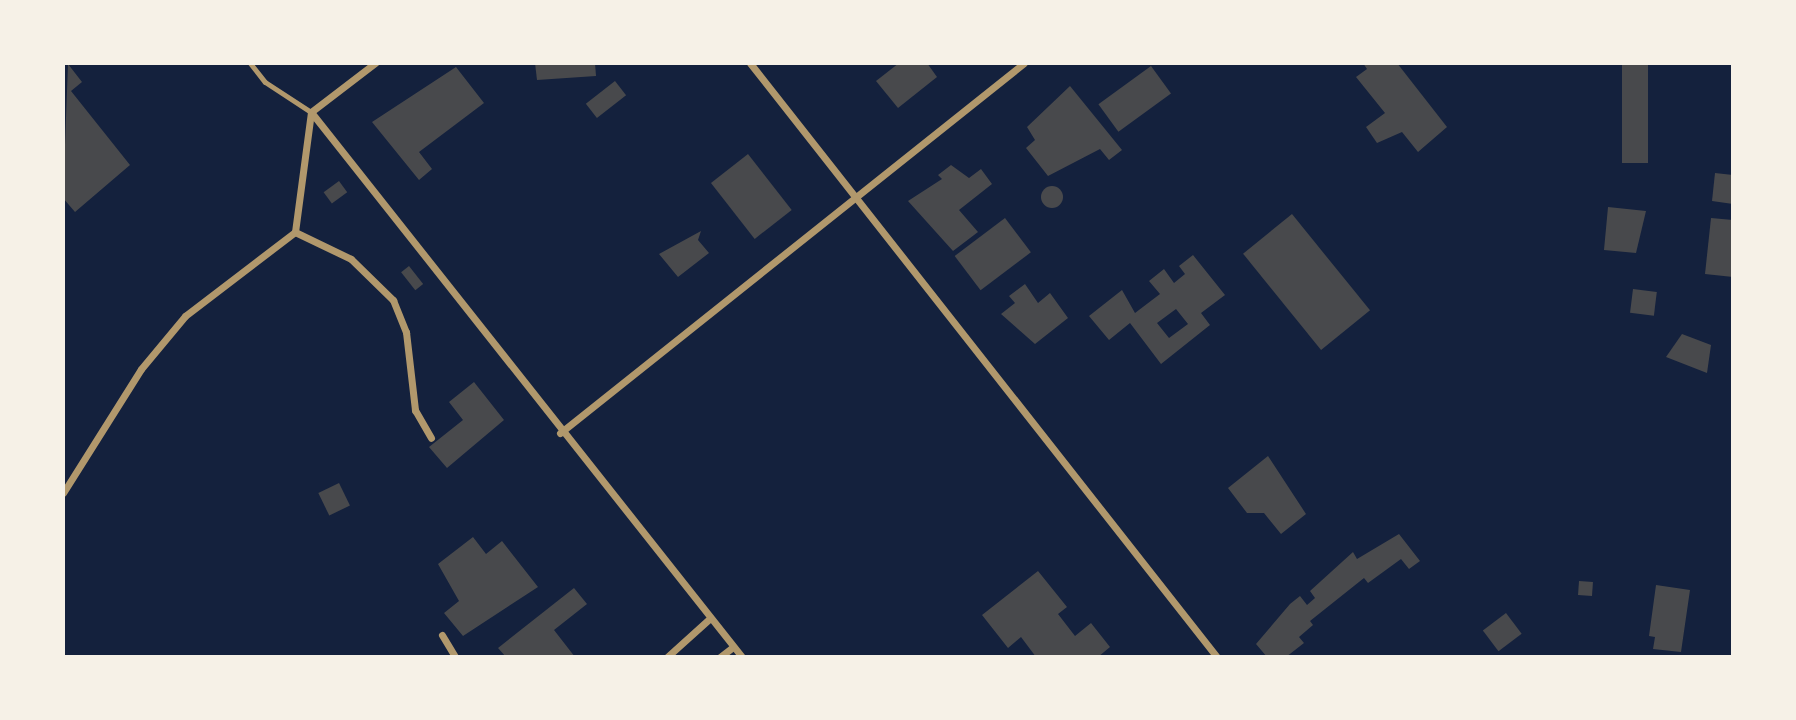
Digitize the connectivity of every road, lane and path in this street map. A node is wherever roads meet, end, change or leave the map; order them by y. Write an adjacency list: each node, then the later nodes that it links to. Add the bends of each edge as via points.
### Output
1 (250, 63): 5 (lane, via 265,82)
2 (375, 63): 5 (street)
3 (750, 63): 6 (street)
4 (1024, 63): 6 (street)
5 (311, 112): 7 (street); 8 (street, via 430,255)
6 (856, 200): 8 (street); 18 (street)
7 (295, 232): 9 (street, via 351,259 393,300 406,332 415,410); 10 (street, via 185,316 141,369)
8 (560, 433): 11 (street)
9 (431, 438)
10 (63, 493)
11 (709, 619): 13 (street); 15 (street)
12 (442, 635): 14 (street)
13 (733, 647): 16 (street); 17 (street)
14 (455, 657)
15 (667, 657)
16 (720, 657)
17 (741, 657)
18 (1217, 657)

